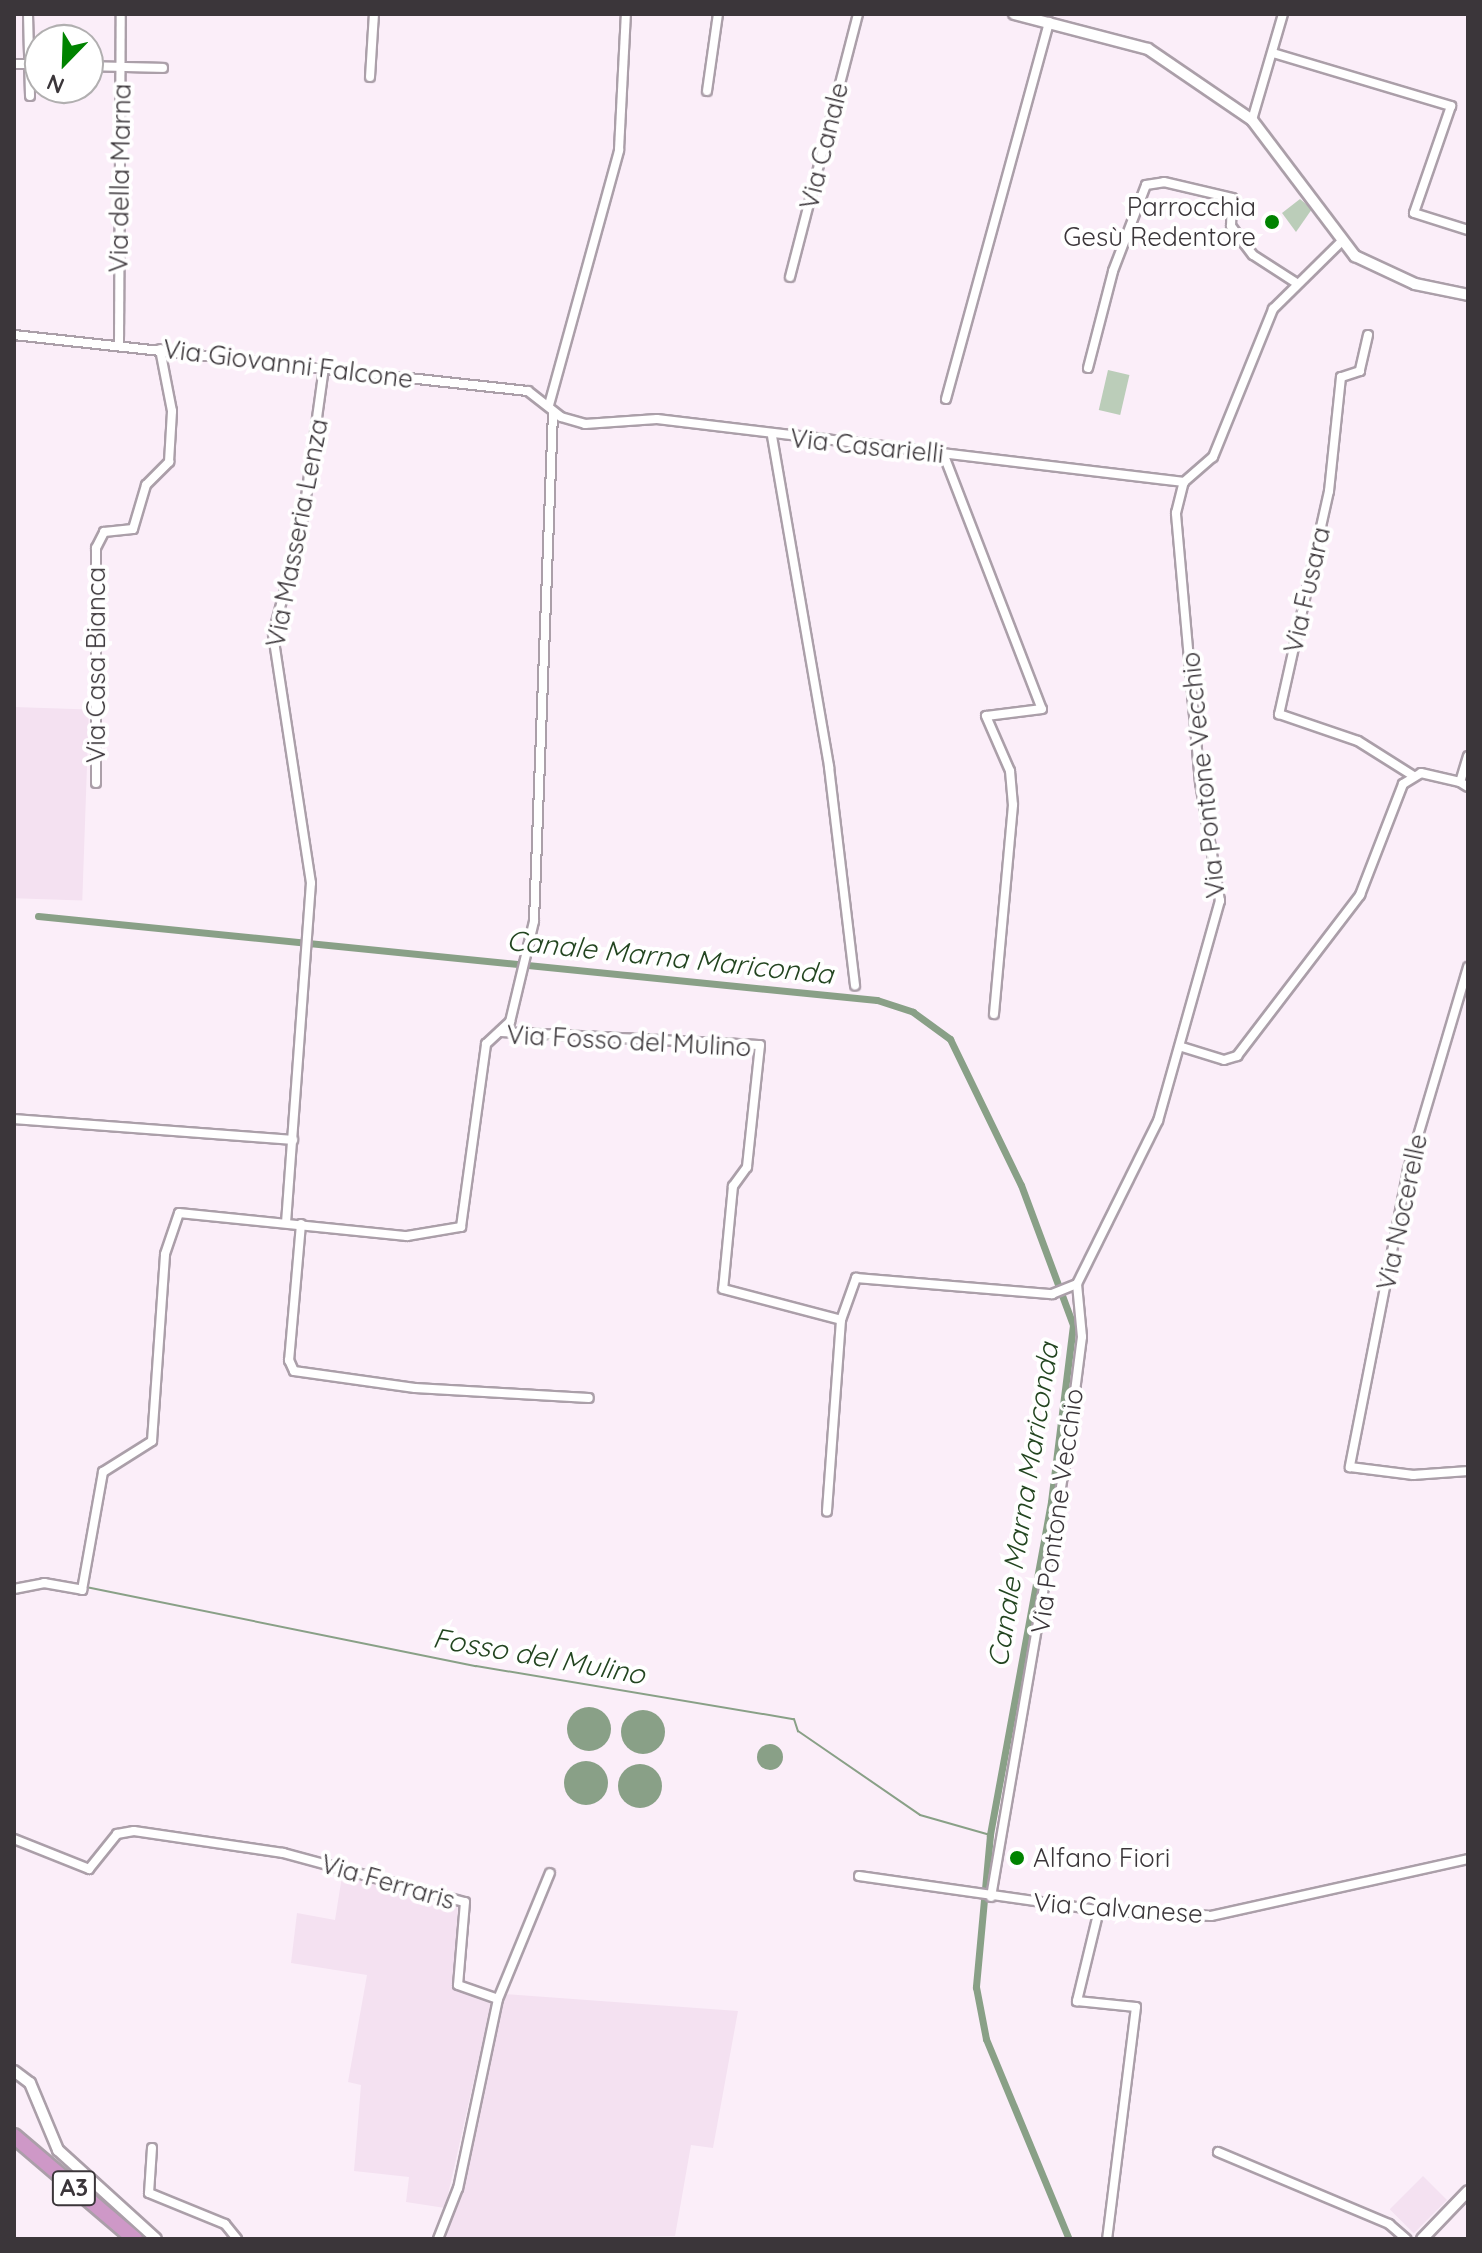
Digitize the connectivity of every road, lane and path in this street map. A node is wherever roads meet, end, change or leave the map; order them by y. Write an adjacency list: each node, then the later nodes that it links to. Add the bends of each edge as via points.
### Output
1 (121, 14): 11 (street, Via della Marna)
2 (374, 14): 13 (street)
3 (626, 14): 28 (street, via 619,150)
4 (718, 14): 14 (street)
5 (858, 14): 18 (street, Via Canale)
6 (1014, 14): 8 (street)
7 (1283, 14): 9 (street)
8 (1049, 22): 15 (street, via 1148,49); 27 (street)
9 (1273, 53): 15 (street); 16 (street, via 1451,106 1414,213)
10 (104, 66): 11 (street)
11 (122, 66): 12 (street); 23 (street, Via della Marna)
12 (163, 68)
13 (370, 77)
14 (707, 91)
15 (1252, 120): 17 (street)
16 (1468, 230)
17 (1342, 241): 19 (street); 20 (street, via 1386,274)
18 (790, 277)
19 (1295, 282): 26 (street, via 1246,246 1231,226 1232,198 1164,182 1146,185 1113,271); 31 (street, via 1255,341 1213,457)
20 (1468, 295)
21 (14, 335): 23 (street, Via Giovanni Falcone)
22 (1368, 335): 33 (street, Via Fusara, via 1361,369 1341,377 1329,491 1279,714 1358,741)
23 (119, 343): 24 (street, Via Giovanni Falcone)
24 (160, 349): 25 (street, Via Giovanni Falcone); 34 (street, Via Casa Bianca, via 172,411 169,462 146,485 133,529 104,532 96,548)
25 (324, 367): 28 (street, Via Giovanni Falcone, via 528,391); 42 (street, Via Masseria Lenza, via 302,526 272,657 309,864)
26 (1088, 368)
27 (946, 399)
28 (551, 408): 29 (street, Via Casarielli, via 585,424 644,418); 39 (street, via 536,891 510,1022)
29 (772, 436): 30 (street, Via Casarielli); 37 (street, via 829,767)
30 (943, 453): 31 (street, Via Casarielli); 38 (street, via 1042,709 986,716 1010,771 1013,805)
31 (1184, 482): 40 (street, Via Pontone Vecchio, via 1176,513 1200,783 1220,901)
32 (1468, 756): 35 (street)
33 (1412, 775): 35 (street); 40 (street, via 1360,895 1237,1056 1224,1060)
34 (96, 783)
35 (1464, 785)
36 (1468, 967): 48 (street, Via Nocerelle, via 1408,1170 1350,1461 1354,1468 1413,1475)
37 (855, 985)
38 (994, 1014)
39 (499, 1032): 44 (street, Via Fosso del Mulino, via 486,1044 461,1227 407,1236); 46 (street, Via Fosso del Mulino, via 760,1045 723,1289)
40 (1182, 1047): 45 (street, Via Pontone Vecchio, via 1158,1121)
41 (14, 1119): 42 (street)
42 (293, 1140): 43 (street, Via Masseria Lenza)
43 (286, 1223): 44 (street, Via Fosso del Mulino); 50 (street, Via Fosso del Mulino, via 188,1212 174,1217 152,1441 103,1472 84,1586 44,1583)
44 (301, 1224): 47 (street, via 289,1360 294,1371 415,1388)
45 (1074, 1285): 46 (street, via 1052,1294 856,1278); 55 (street, Via Pontone Vecchio, via 1082,1337 1068,1446)
46 (841, 1320): 49 (street)
47 (589, 1398)
48 (1468, 1471)
49 (827, 1511)
50 (14, 1589)
51 (14, 1839): 57 (street, Via Ferraris, via 89,1869 100,1864 117,1834 134,1831 283,1853 461,1898 467,1907 458,1985)
52 (1468, 1859): 56 (street, Via Calvanese, via 1211,1916)
53 (550, 1873): 57 (street)
54 (859, 1876): 55 (street, Via Calvanese)
55 (990, 1897): 56 (street, Via Calvanese)
56 (1099, 1910): 69 (street, via 1077,2001 1136,2007)
57 (498, 1999): 68 (street, via 458,2188)
58 (14, 2071): 66 (street, via 30,2083 58,2150)
59 (14, 2136): 65 (highway, A3)
60 (14, 2148): 64 (highway, A3)
61 (152, 2148): 67 (street, via 149,2193 225,2224)
62 (1218, 2152): 70 (street, via 1389,2224)
63 (1468, 2191): 71 (street)
64 (120, 2239)
65 (135, 2239)
66 (156, 2239)
67 (237, 2239)
68 (438, 2239)
69 (1107, 2239)
70 (1406, 2239)
71 (1422, 2239)

